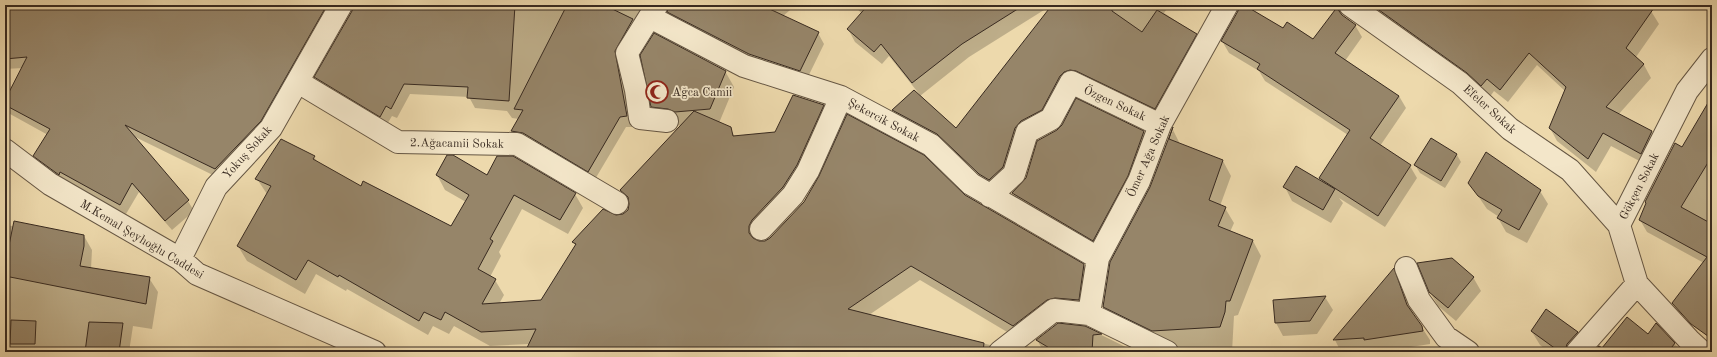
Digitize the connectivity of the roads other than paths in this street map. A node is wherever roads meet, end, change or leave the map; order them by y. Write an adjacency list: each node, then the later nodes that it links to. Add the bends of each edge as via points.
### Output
1 (341, 5): 6 (street, Yokuş Sokak)
2 (1227, 5): 9 (street, Ömer Ağa Sokak)
3 (1350, 5): 13 (street, Efeler Sokak, via 1460,83 1510,129 1570,170)
4 (653, 11): 7 (street, Şekercik Sokak, via 744,66); 8 (street, via 627,53 640,118)
5 (1712, 59): 13 (street, Gökçen Sokak, via 1686,91)
6 (298, 82): 12 (street, 2.Ağacamii Sokak, via 398,142 517,144); 16 (street, Yokuş Sokak, via 271,128 216,187)
7 (841, 97): 11 (street, Şekercik Sokak, via 931,145 965,179); 14 (street, via 808,171 793,196)
8 (667, 121)
9 (1160, 125): 11 (street, Özgen Sokak, via 1071,82 1051,119 1027,132 1014,174); 15 (street, Ömer Ağa Sokak, via 1139,181)
10 (5, 150): 16 (street, M.Kemal Şeyhoğlu Caddesi, via 50,184)
11 (990, 196): 15 (street, Şekercik Sokak)
12 (617, 203)
13 (1619, 225): 18 (street, Gökçen Sokak)
14 (761, 229)
15 (1098, 258): 19 (street, Ömer Ağa Sokak)
16 (180, 259): 20 (street, M.Kemal Şeyhoğlu Caddesi, via 197,274)
17 (1406, 268): 23 (street, via 1419,300 1446,336)
18 (1637, 284): 24 (street); 25 (street)
19 (1089, 314): 21 (street, via 1054,310); 22 (street)
20 (375, 352)
21 (1000, 352)
22 (1165, 352)
23 (1468, 352)
24 (1577, 352)
25 (1702, 352)

